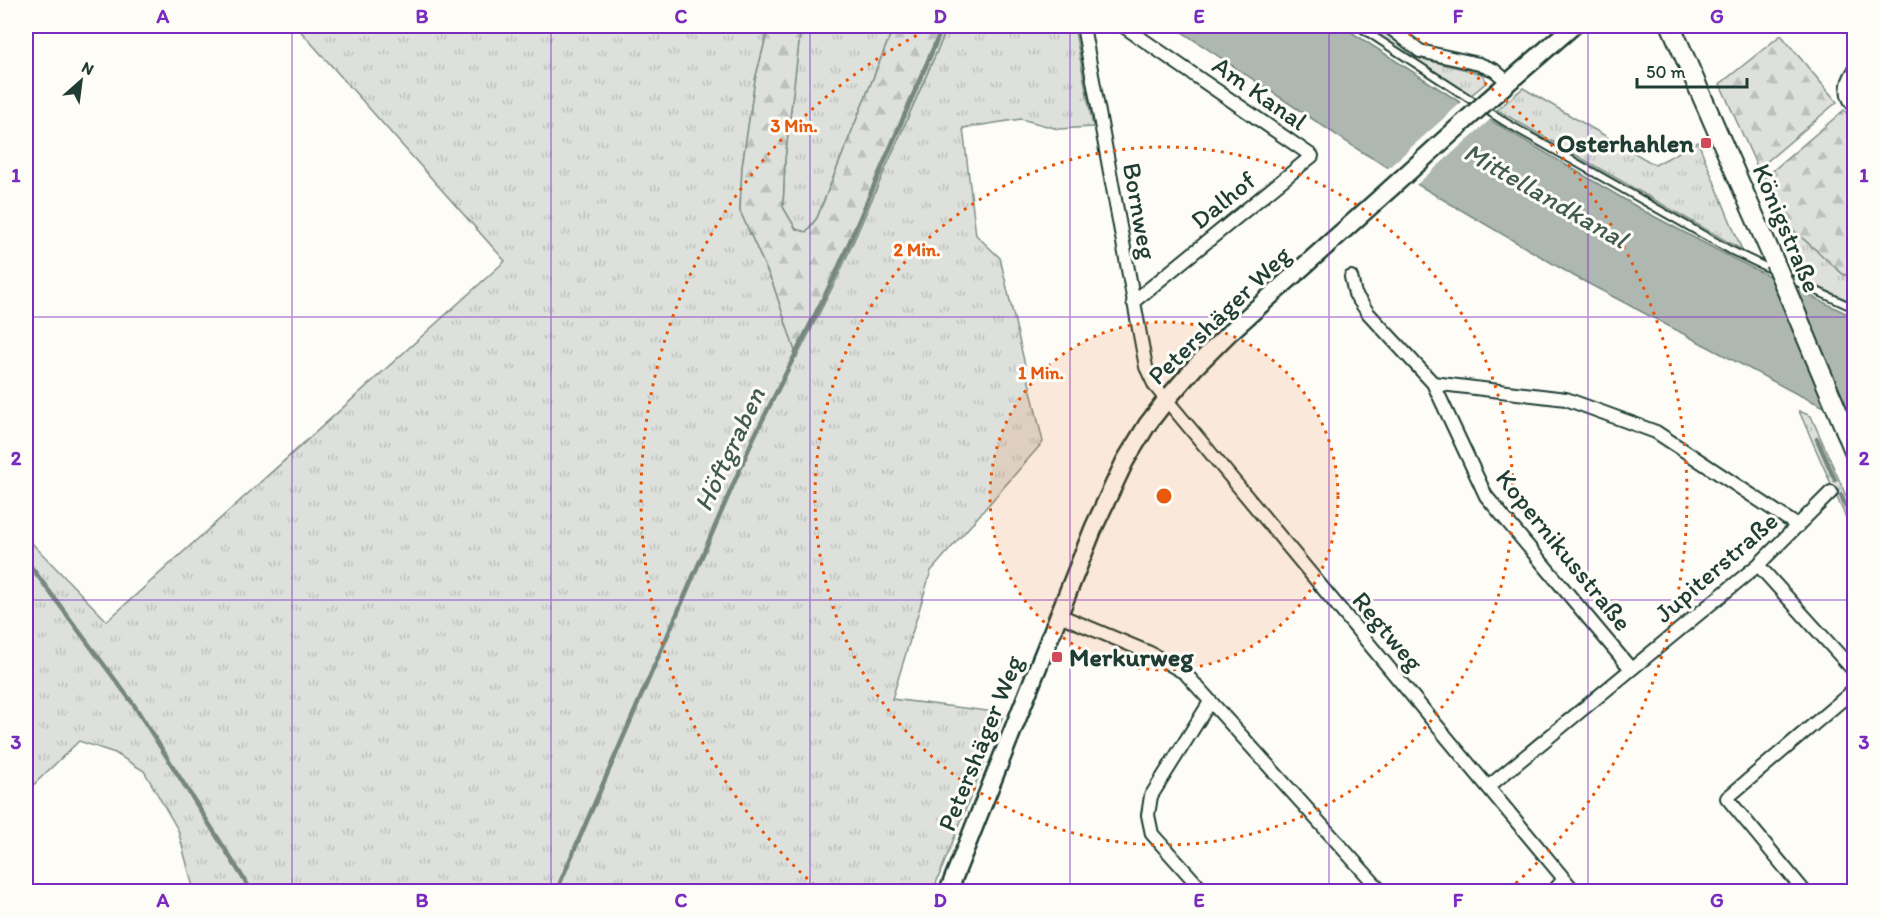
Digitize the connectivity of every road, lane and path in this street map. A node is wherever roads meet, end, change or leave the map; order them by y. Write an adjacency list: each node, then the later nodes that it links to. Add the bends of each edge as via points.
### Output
1 (1083, 26): 12 (street, Bornweg)
2 (1123, 26): 10 (street, Am Kanal)
3 (1358, 26): 13 (lane, via 1505,122 1730,249)
4 (1388, 26): 8 (street, via 1420,51 1479,64)
5 (1573, 26): 8 (street, Petershäger Weg)
6 (1671, 26): 16 (main road, Königstraße, bridge)
7 (1854, 71): 9 (street, via 1848,98)
8 (1508, 82): 15 (street, Petershäger Weg, bridge, via 1228,334)
9 (1854, 106)
10 (1312, 156): 12 (street, Dalhof)
11 (1351, 277): 14 (street, Kopernikusstraße, via 1355,294 1368,313)
12 (1133, 302): 15 (street, Bornweg, via 1146,367)
13 (1854, 308)
14 (1432, 382): 18 (street, via 1566,399 1656,432); 21 (street, Kopernikusstraße, via 1486,496)
15 (1167, 399): 20 (street, Petershäger Weg, via 1125,461); 25 (street, Regtweg)
16 (1854, 451)
17 (1831, 492): 18 (street, Jupiterstraße)
18 (1798, 526): 19 (street, Jupiterstraße)
19 (1758, 565): 21 (street, Jupiterstraße); 22 (street)
20 (1059, 615): 24 (street, via 1185,672); 27 (street, Petershäger Weg)
21 (1631, 669): 25 (street, Jupiterstraße)
22 (1854, 671)
23 (1854, 690): 32 (street, via 1727,798)
24 (1210, 702): 28 (street, via 1151,796 1148,816 1152,834); 29 (street)
25 (1488, 787): 26 (street, Regtweg)
26 (1564, 879): 30 (street); 31 (street, Regtweg)
27 (948, 891)
28 (1204, 891)
29 (1382, 891)
30 (1553, 891)
31 (1575, 891)
32 (1805, 891)

